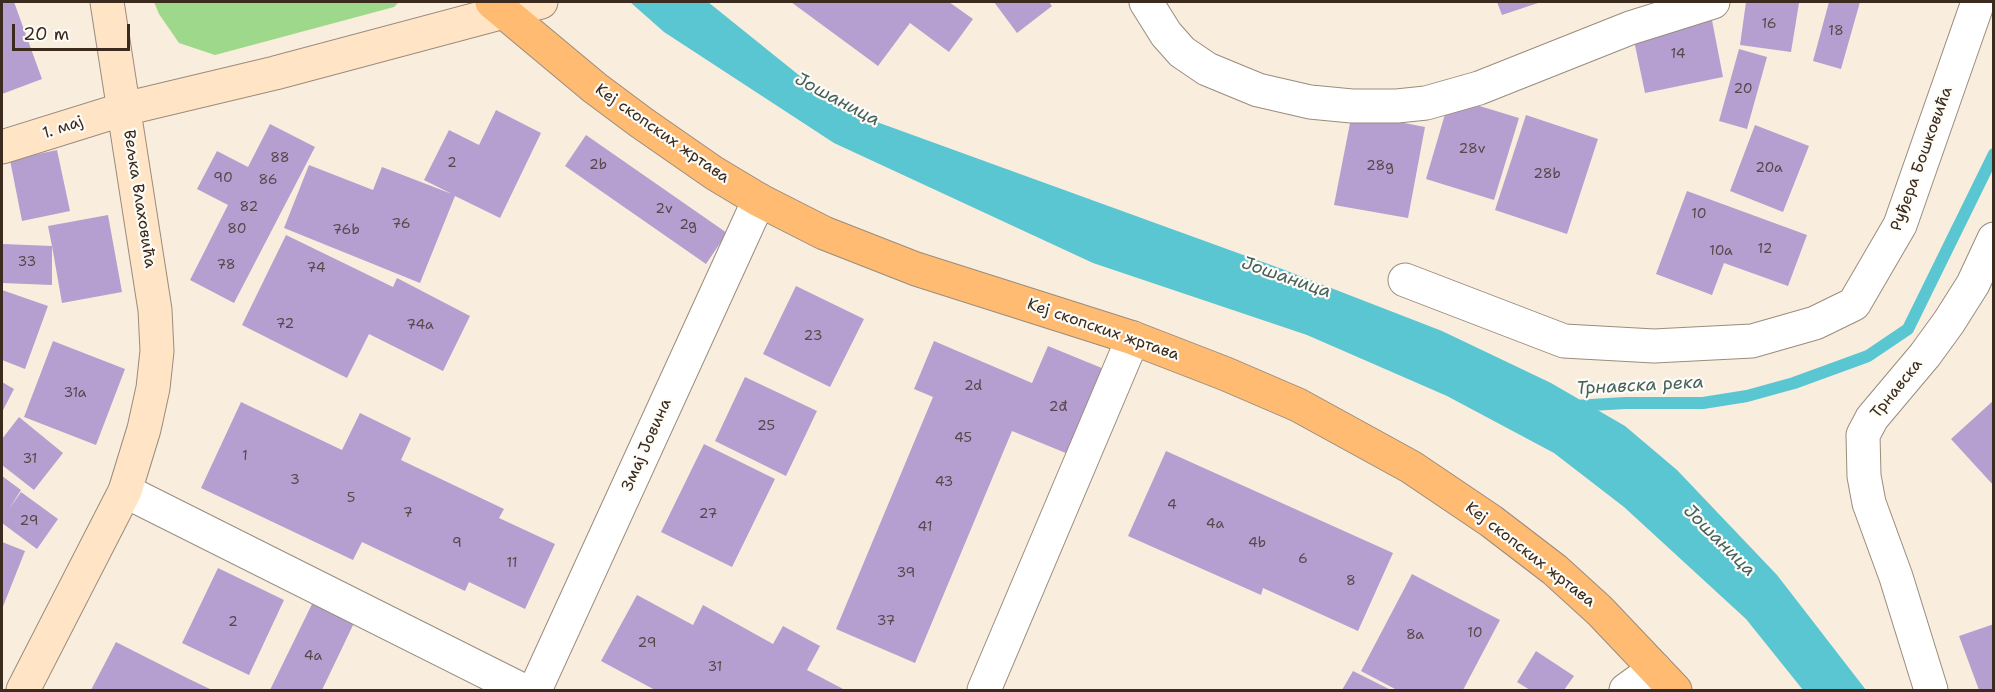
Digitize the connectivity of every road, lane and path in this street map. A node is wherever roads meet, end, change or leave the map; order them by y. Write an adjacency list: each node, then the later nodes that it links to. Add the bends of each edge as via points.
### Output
1 (107, 2): 7 (street)
2 (541, 2): 6 (street, Вељка Влаховића)
3 (1146, 2): 4 (street, via 1182,52 1207,69 1257,90 1310,102 1397,106 1426,103 1479,88 1630,28)
4 (1713, 2)
5 (1969, 4): 11 (street, Руђера Бошковића, via 1900,225 1854,304 1815,323 1752,341 1654,346 1564,341)
6 (498, 7): 7 (street, Вељка Влаховића, via 275,73); 9 (main road, Кеј скопских жртава, via 642,123)
7 (124, 109): 8 (street, 1. мај); 13 (street, Вељка Влаховића, via 155,310 157,351 144,429)
8 (2, 147)
9 (759, 200): 12 (main road, Кеј скопских жртава, via 824,233 916,269); 17 (street, Змај Јовина)
10 (1994, 239): 20 (street, Трнавска, via 1949,322 1872,418 1863,435 1869,503)
11 (1405, 280)
12 (1133, 338): 14 (main road, Кеј скопских жртава, via 1298,405 1411,467 1555,570); 18 (street)
13 (125, 491): 15 (street, Вељка Влаховића); 16 (street)
14 (1665, 680): 19 (street)
15 (22, 690)
16 (522, 690)
17 (535, 690)
18 (984, 690)
19 (1626, 690)
20 (1931, 690)

